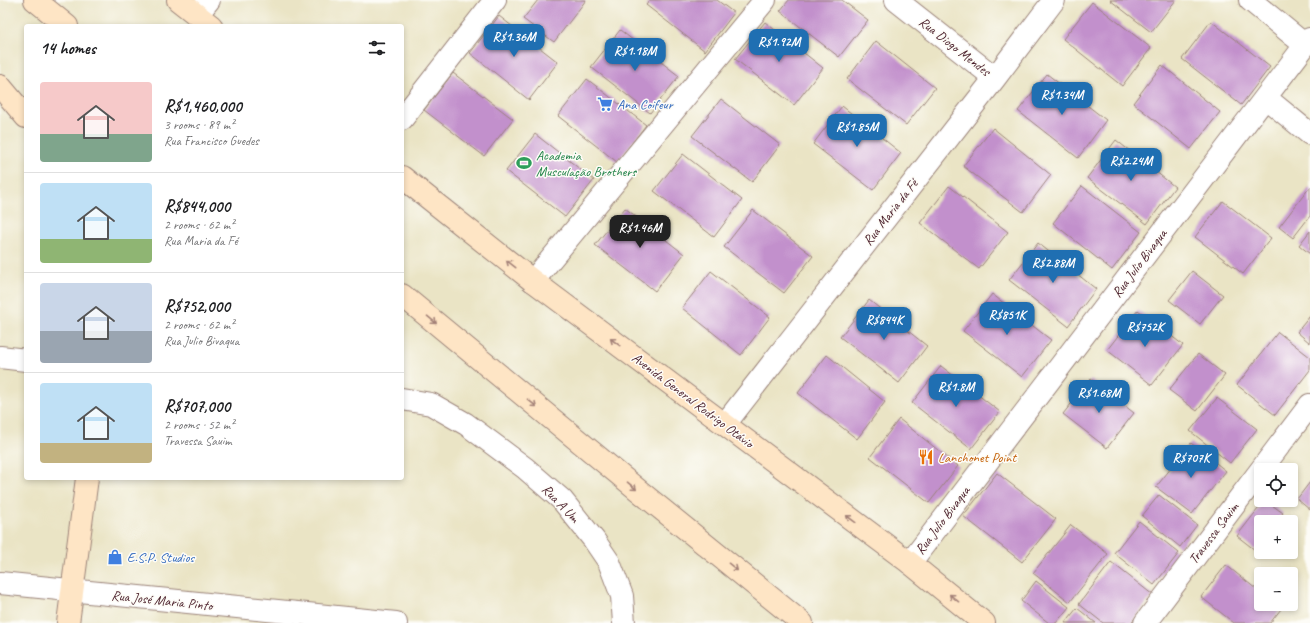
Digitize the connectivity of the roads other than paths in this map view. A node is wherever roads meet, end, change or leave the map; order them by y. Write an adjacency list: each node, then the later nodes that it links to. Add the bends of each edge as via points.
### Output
1 (35, 0): 9 (main road)
2 (178, 0): 8 (main road)
3 (495, 0): 15 (street)
4 (764, 0): 18 (street)
5 (896, 0): 11 (street, Rua Diogo Mendes)
6 (1054, 0): 11 (street, Rua Maria da Fé)
7 (1250, 0): 10 (street)
8 (205, 14)
9 (65, 24)
10 (1308, 42): 13 (street, Rua Julio Bivaqua)
11 (995, 78): 24 (street, Rua Maria da Fé)
12 (0, 86): 14 (main road)
13 (1266, 98): 16 (street); 26 (street, Rua Julio Bivaqua)
14 (24, 115)
15 (404, 116)
16 (1310, 134)
17 (404, 179): 18 (main road, Avenida General Rodrigo Otávio, one-way to 17)
18 (533, 281): 24 (main road, Avenida General Rodrigo Otávio, one-way to 18)
19 (404, 297): 32 (main road, one-way to 32)
20 (0, 357): 21 (street)
21 (24, 360)
22 (404, 399): 31 (street, Rua A Um, via 431,404 460,420 525,468 562,500 609,562 622,596)
23 (1310, 405): 34 (street, Travessa Sauim)
24 (725, 424): 26 (main road, Avenida General Rodrigo Otávio, one-way to 24)
25 (87, 480): 28 (main road)
26 (910, 563): 33 (main road, Avenida General Rodrigo Otávio, one-way to 26)
27 (0, 583): 28 (street, Rua José Maria Pinto)
28 (73, 591): 29 (main road); 30 (street, Rua José Maria Pinto)
29 (68, 623)
30 (396, 623)
31 (624, 623)
32 (802, 623)
33 (984, 623)
34 (1145, 623)

